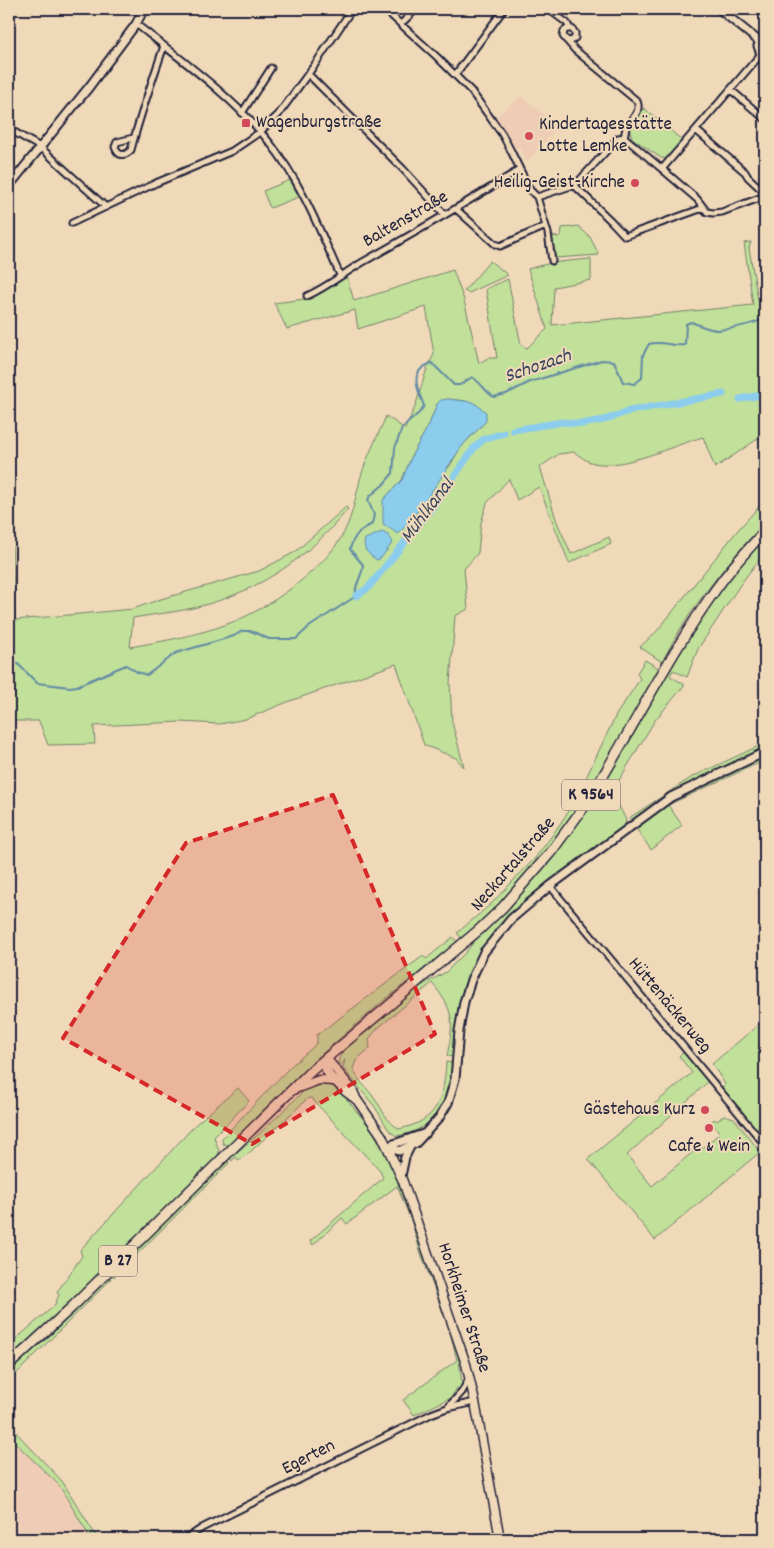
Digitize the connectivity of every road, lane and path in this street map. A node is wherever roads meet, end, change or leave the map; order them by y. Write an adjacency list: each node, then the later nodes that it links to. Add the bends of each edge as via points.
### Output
1 (144, 9): 8 (street)
2 (352, 9): 16 (street)
3 (384, 9): 9 (street)
4 (416, 9): 9 (street)
5 (504, 9): 17 (street)
6 (548, 9): 10 (street)
7 (719, 9): 12 (street)
8 (136, 24): 13 (street); 26 (street)
9 (401, 24): 17 (street)
10 (570, 28): 11 (street, via 563,33); 11 (street, via 575,32 575,38)
11 (566, 40): 24 (street, via 637,101 637,114 626,128)
12 (762, 40): 14 (street, via 759,51)
13 (164, 46): 19 (street); 25 (street)
14 (763, 55): 18 (street)
15 (271, 68): 19 (street)
16 (308, 74): 23 (street, via 278,115); 37 (street)
17 (455, 75): 28 (street, via 471,91 502,134)
18 (731, 90): 20 (street); 22 (street)
19 (242, 113): 23 (street)
20 (765, 119)
21 (9, 129): 26 (street)
22 (697, 131): 27 (street); 31 (street)
23 (260, 132): 34 (street, via 232,151); 41 (street, via 296,183)
24 (624, 137): 27 (street); 30 (street, via 618,138)
25 (133, 138)
26 (40, 147): 29 (street); 34 (street)
27 (662, 169): 35 (street)
28 (519, 170): 33 (street); 36 (street, Baltenstraße)
29 (9, 186)
30 (574, 186): 33 (street); 35 (street, via 625,236)
31 (765, 193)
32 (765, 196): 35 (street, via 712,214)
33 (536, 197): 39 (street)
34 (106, 207): 38 (street)
35 (703, 208)
36 (456, 209): 37 (street, Baltenstraße); 39 (street, via 500,246)
37 (445, 215): 41 (street, Baltenstraße)
38 (72, 223)
39 (546, 226): 40 (street)
40 (552, 261)
41 (340, 275): 42 (street, Baltenstraße)
42 (307, 296)
43 (765, 530): 46 (main road, Neckartalstraße / K 9564, via 717,587 691,625 572,825 503,907)
44 (765, 752): 45 (street, via 670,797)
45 (550, 886): 51 (street, via 511,919 484,952 470,980 464,1002 454,1088 444,1111); 52 (street, Hüttenäckerweg)
46 (425, 975): 47 (main road, Neckartalstraße / B 27)
47 (326, 1058): 48 (main road, via 325,1068); 49 (main road, B 27); 50 (main road, Horkheimer Straße, via 352,1089)
48 (333, 1081): 49 (main road, via 316,1080); 50 (main road, Horkheimer Straße)
49 (293, 1089): 56 (main road, B 27)
50 (357, 1100): 53 (main road, Horkheimer Straße)
51 (426, 1133): 53 (street); 54 (street)
52 (765, 1145)
53 (388, 1146): 54 (street, via 399,1151); 55 (main road, Horkheimer Straße)
54 (410, 1147): 55 (street)
55 (401, 1176): 57 (main road, Horkheimer Straße)
56 (9, 1365)
57 (470, 1378): 58 (main road, Horkheimer Straße); 59 (street, Egerten)
58 (475, 1402): 59 (street, Egerten); 61 (main road, Horkheimer Straße)
59 (448, 1408): 60 (street, Egerten, via 202,1528)
60 (186, 1539)
61 (500, 1539)

